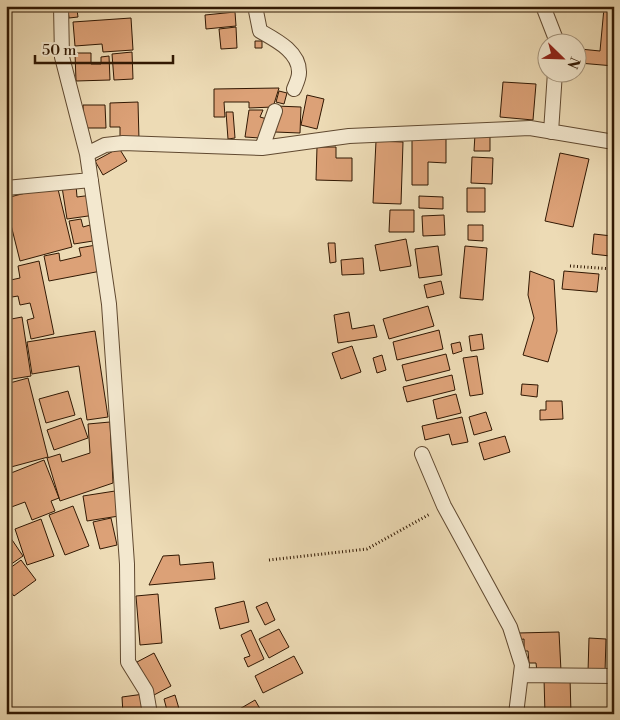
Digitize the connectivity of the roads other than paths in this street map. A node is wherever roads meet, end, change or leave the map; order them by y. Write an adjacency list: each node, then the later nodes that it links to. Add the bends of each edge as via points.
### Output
1 (61, 6): 11 (street, via 62,57)
2 (255, 6): 6 (street, via 260,30 281,43 297,60 299,74)
3 (543, 6): 4 (street)
4 (553, 32)
5 (554, 82): 8 (street)
6 (294, 89)
7 (275, 111): 10 (street)
8 (551, 132): 9 (street); 10 (street, via 530,128 349,136)
9 (614, 142)
10 (262, 148): 11 (street, via 123,144 105,145)
11 (87, 154): 12 (street)
12 (91, 180): 13 (street); 17 (street, via 109,304 127,564 128,662 146,691)
13 (6, 188)
14 (422, 454): 15 (street, via 444,506 510,627 522,665)
15 (521, 675): 16 (street); 18 (street)
16 (614, 676)
17 (150, 714)
18 (516, 714)

